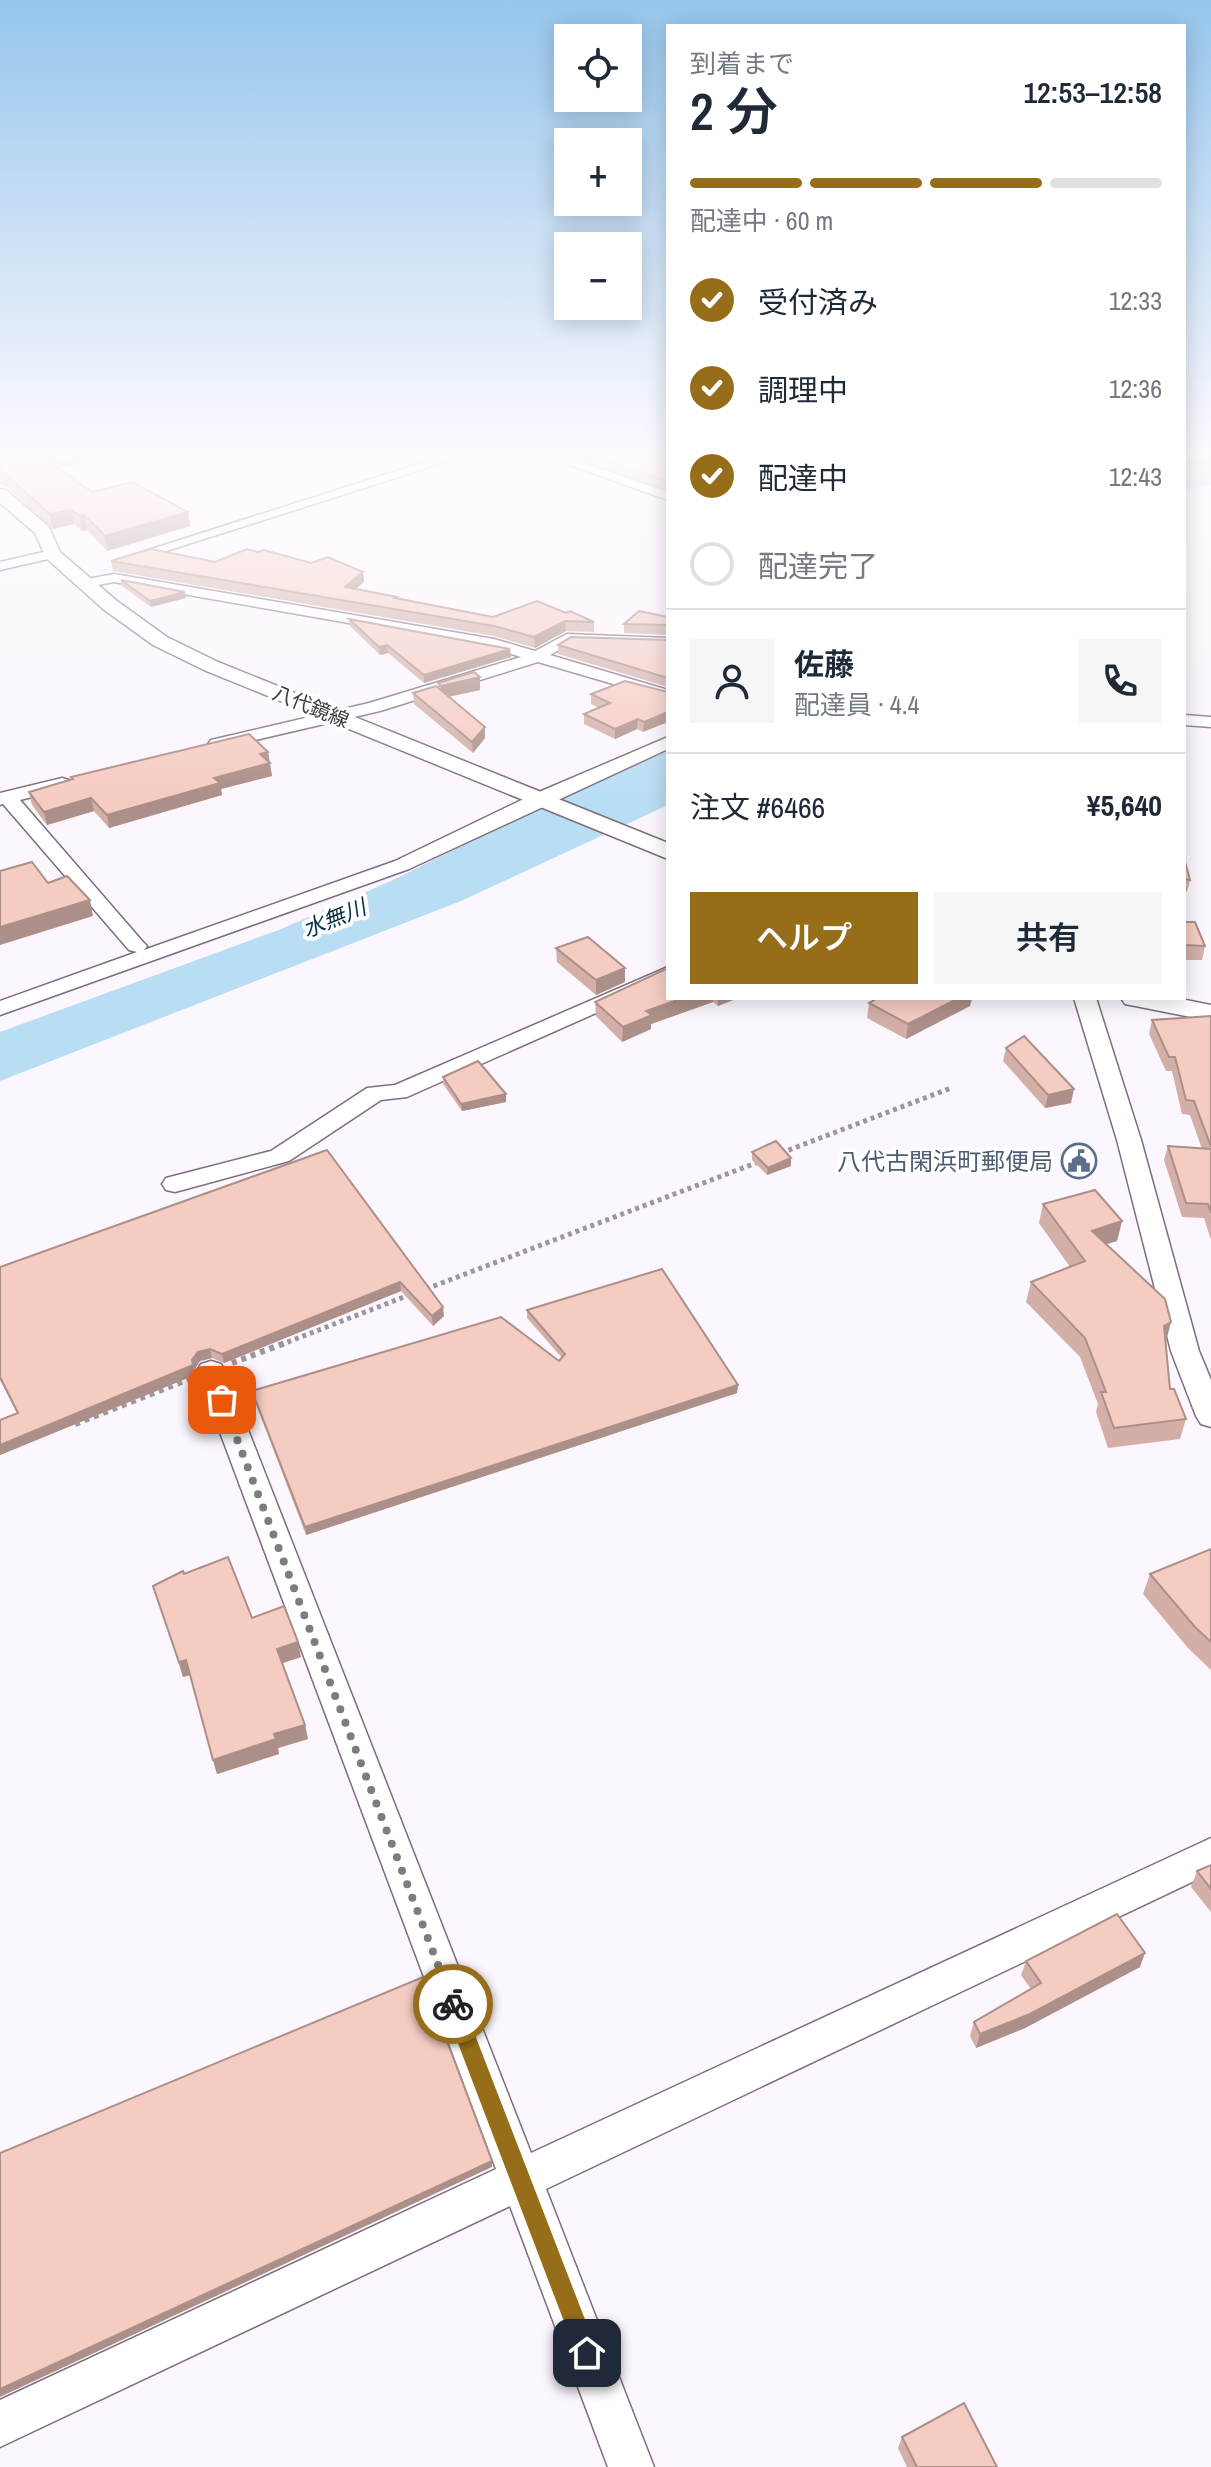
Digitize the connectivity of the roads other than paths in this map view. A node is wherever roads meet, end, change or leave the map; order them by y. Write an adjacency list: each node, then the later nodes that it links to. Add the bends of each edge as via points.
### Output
1 (66, 566): 3 (main road, 八代鏡線)
2 (121, 566): 3 (street)
3 (81, 579): 5 (street, via 114,578 494,644); 7 (main road, 八代鏡線, via 160,641)
4 (666, 643): 5 (street, via 567,639)
5 (534, 658): 6 (street); 7 (street)
6 (666, 694)
7 (335, 716): 11 (street); 14 (main road, 八代鏡線)
8 (1186, 720): 9 (street)
9 (1211, 722)
10 (666, 743): 14 (street)
11 (201, 748)
12 (82, 778): 13 (street)
13 (4, 798): 16 (street)
14 (541, 800): 15 (main road, 八代鏡線); 20 (street, via 402,865)
15 (666, 851)
16 (136, 946)
17 (666, 974): 22 (street, via 399,1092 375,1093 280,1156)
18 (1086, 1000): 24 (street, via 1185,1351)
19 (1145, 1000): 21 (main road)
20 (0, 1008)
21 (1211, 1013)
22 (175, 1184)
23 (211, 1371): 26 (street)
24 (1211, 1416)
25 (1211, 1855): 26 (street)
26 (521, 2182): 27 (street); 28 (street)
27 (0, 2424)
28 (631, 2467)

